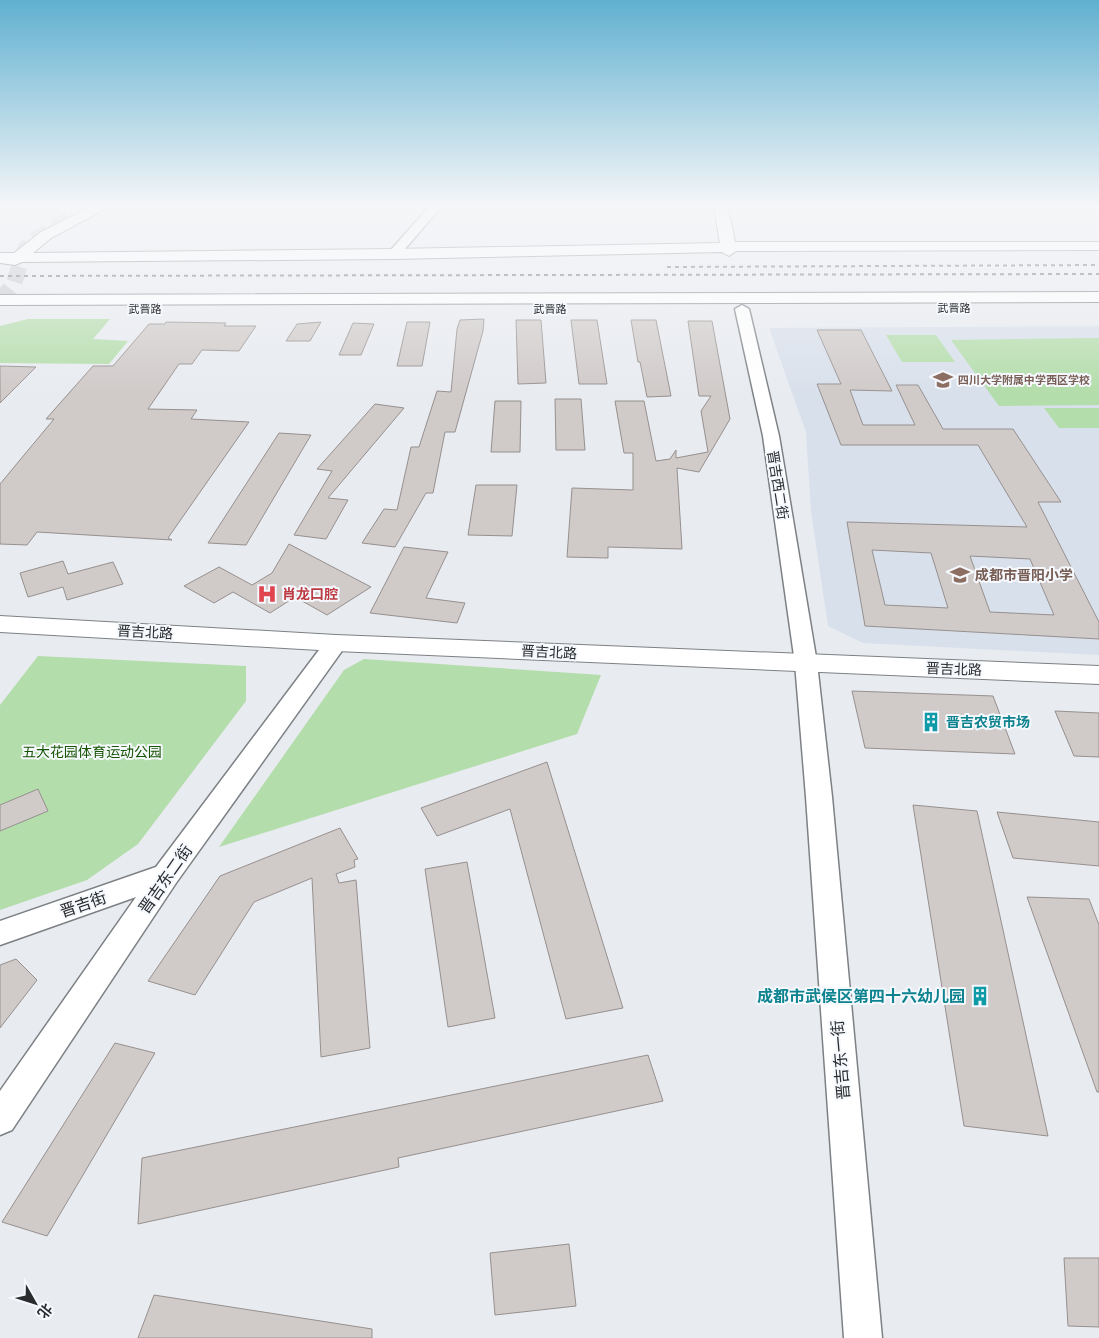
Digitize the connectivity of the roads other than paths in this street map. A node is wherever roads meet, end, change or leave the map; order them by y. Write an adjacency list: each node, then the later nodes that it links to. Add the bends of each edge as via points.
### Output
1 (1099, 298): 2 (street, 武晋路)
2 (3, 306): 4 (street, 武晋路)
3 (1099, 308): 4 (street, 武晋路)
4 (742, 309): 7 (street, 晋吉西二街, via 771,436)
5 (0, 624): 6 (street, 晋吉北路)
6 (336, 643): 7 (street, 晋吉北路); 9 (street, 晋吉东二街)
7 (806, 663): 8 (street, 晋吉北路); 12 (street, 晋吉东一街)
8 (1099, 675)
9 (166, 875): 10 (street, 晋吉街); 11 (street, 晋吉东二街)
10 (0, 933)
11 (0, 1119)
12 (863, 1338)

